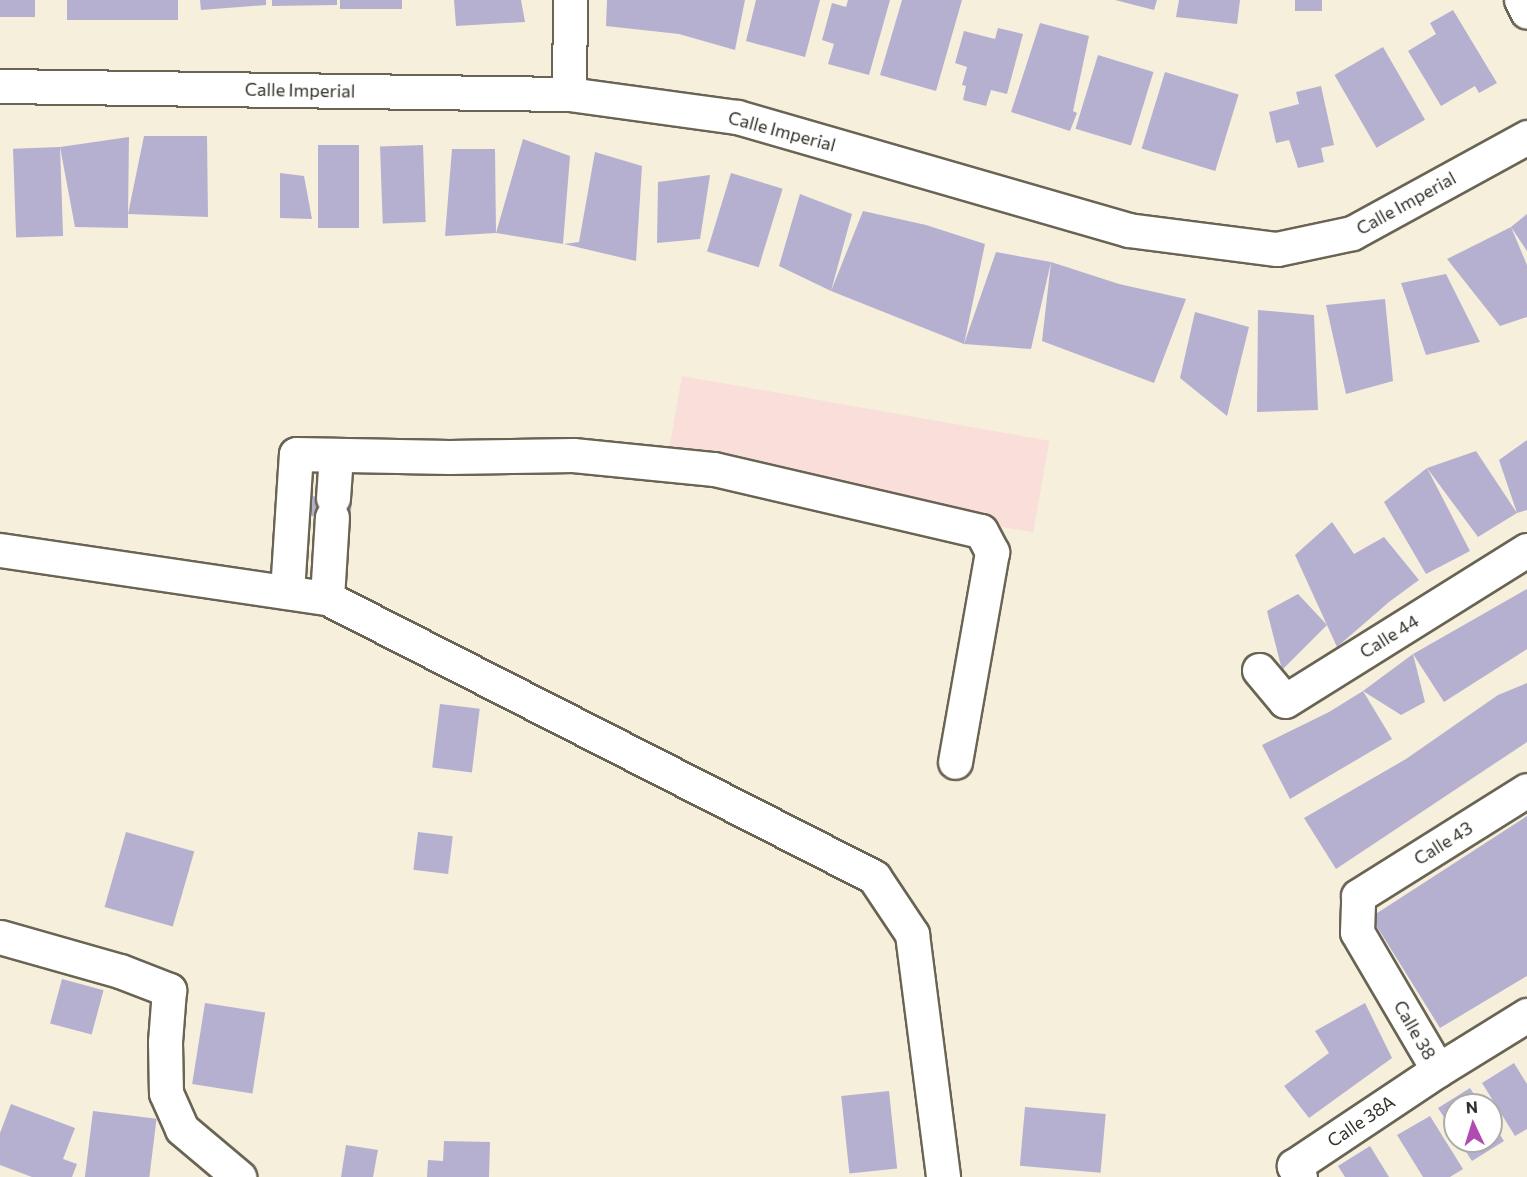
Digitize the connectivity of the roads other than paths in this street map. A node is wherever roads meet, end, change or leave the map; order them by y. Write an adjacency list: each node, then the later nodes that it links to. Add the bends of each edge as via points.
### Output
1 (570, 0): 5 (street)
2 (1521, 0): 3 (street)
3 (1527, 12)
4 (0, 86): 5 (street, Calle Imperial)
5 (569, 94): 6 (street, Calle Imperial, via 737,117 1128,230 1277,249 1352,233)
6 (1527, 137)
7 (336, 455): 10 (street, via 296,454); 11 (street); 13 (street, via 573,455 714,469 981,531 992,552)
8 (0, 550): 10 (street)
9 (1527, 550): 12 (street, Calle 44, via 1285,701)
10 (287, 592): 11 (street)
11 (327, 598): 20 (street, via 874,877 912,934)
12 (1259, 670)
13 (955, 762)
14 (1527, 790): 15 (street, Calle 43)
15 (1358, 896): 18 (street, Calle 38, via 1357,932)
16 (0, 937): 19 (street, via 120,971 169,990 166,1093 182,1129)
17 (1527, 1015): 18 (street, Calle 38)
18 (1438, 1070): 21 (street, Calle 38A, via 1294,1166)
19 (239, 1177)
20 (943, 1177)
21 (1299, 1177)

